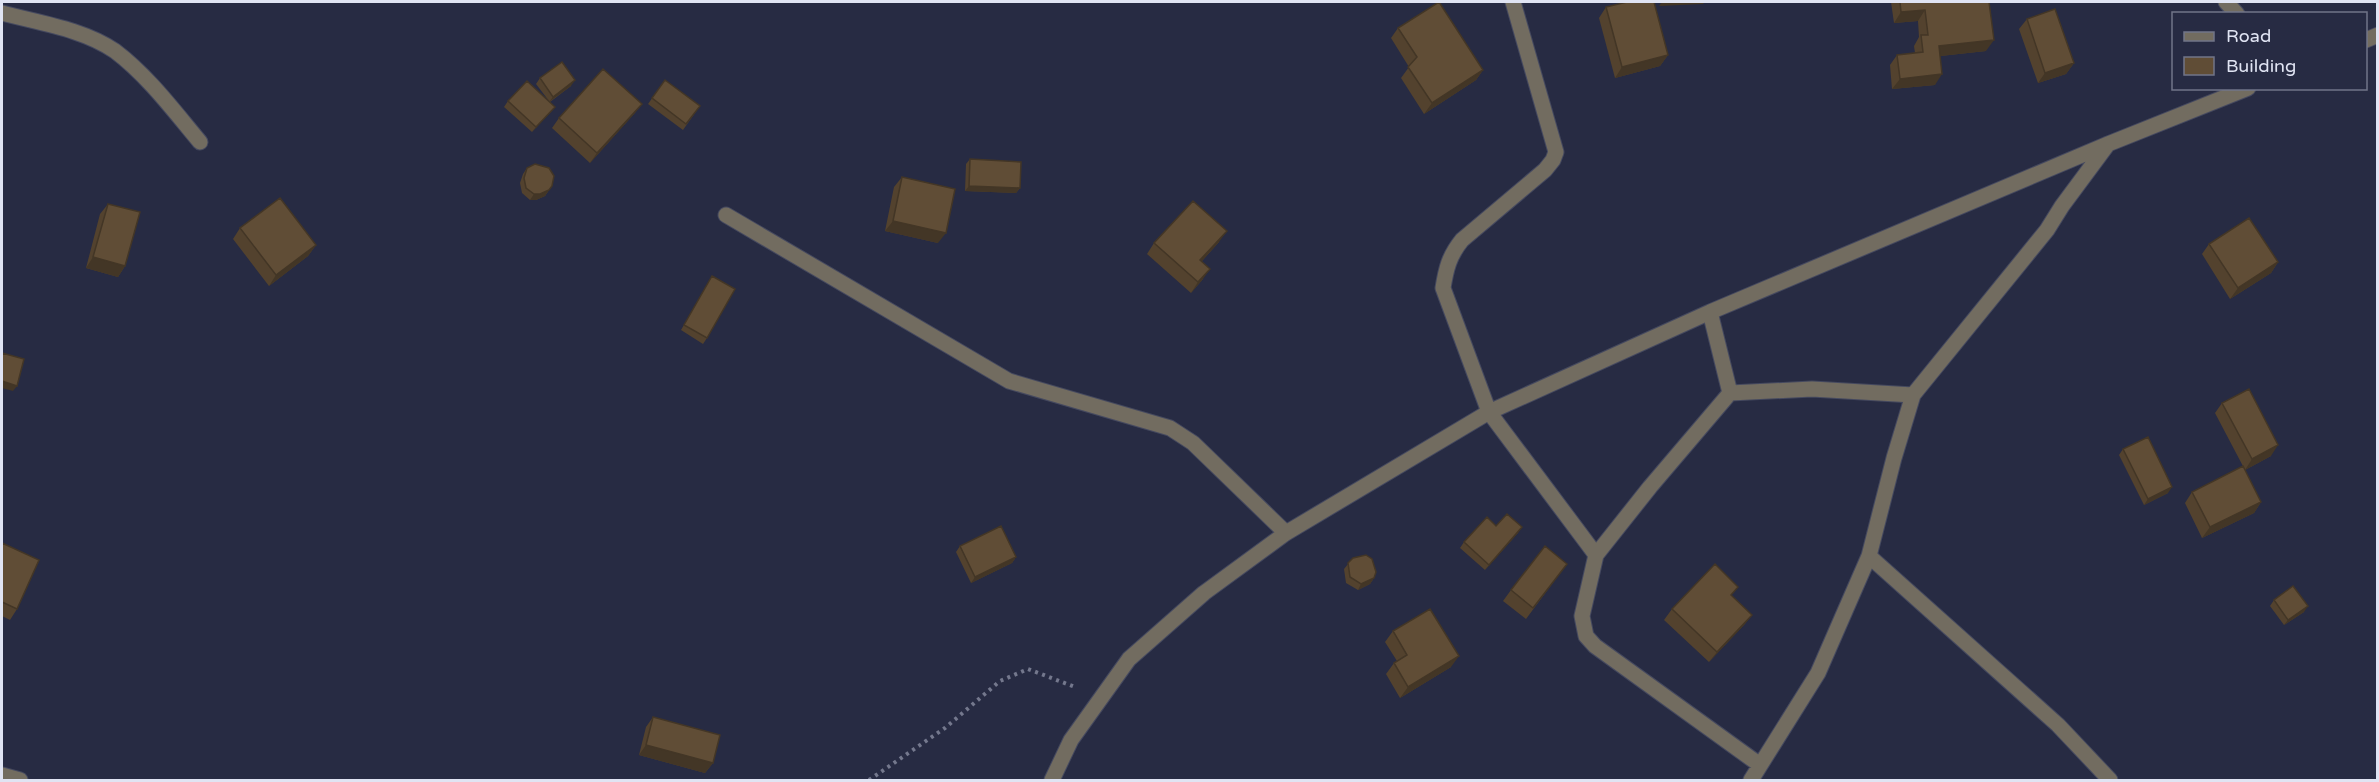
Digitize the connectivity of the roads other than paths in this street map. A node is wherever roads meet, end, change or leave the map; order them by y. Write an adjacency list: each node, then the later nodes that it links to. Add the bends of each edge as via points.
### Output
1 (1513, 2): 10 (street, via 1556,152 1545,170 1452,252 1443,288)
2 (2, 13): 4 (street, via 79,33 113,50 142,74)
3 (2243, 90): 5 (street)
4 (200, 142)
5 (2108, 144): 7 (street); 9 (street, via 2047,230)
6 (726, 215): 11 (street, via 1009,381 1170,428 1193,443)
7 (1710, 312): 8 (street); 10 (street)
8 (1730, 393): 9 (street, via 1812,389); 12 (street)
9 (1913, 395): 13 (street)
10 (1489, 412): 11 (street); 12 (street)
11 (1286, 532): 17 (street, via 1204,593 1138,652 1071,740)
12 (1596, 555): 14 (street, via 1582,616 1586,636 1594,646)
13 (1869, 556): 14 (street, via 1818,673); 19 (street, via 2058,724)
14 (1760, 765): 18 (street)
15 (2, 775): 16 (street)
16 (20, 780)
17 (1052, 780)
18 (1751, 780)
19 (2110, 780)

